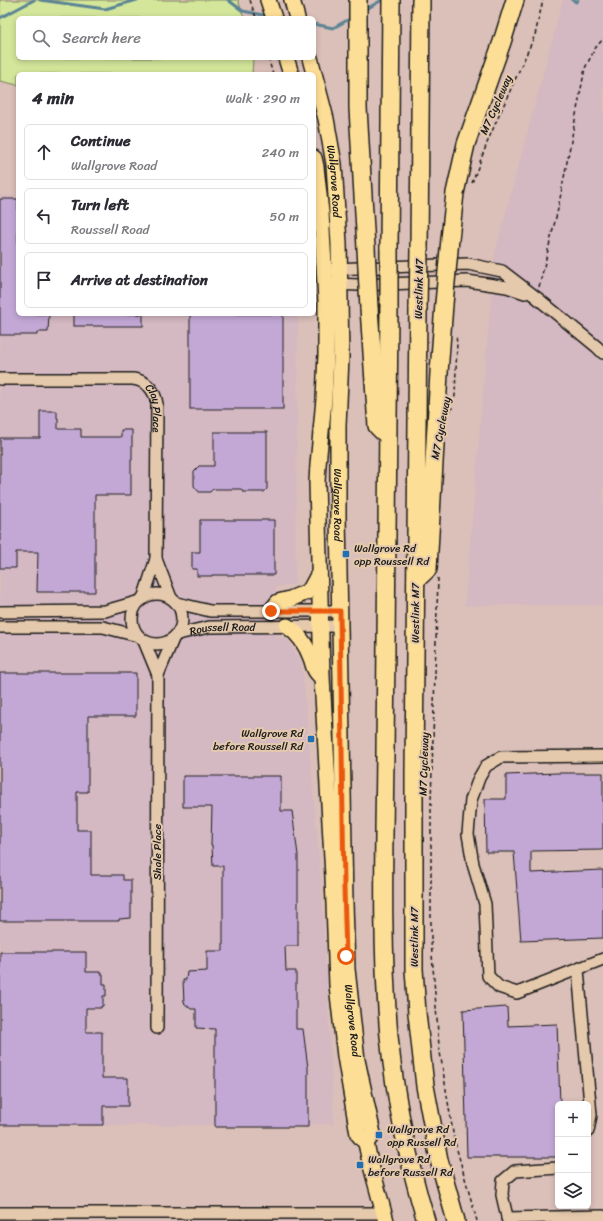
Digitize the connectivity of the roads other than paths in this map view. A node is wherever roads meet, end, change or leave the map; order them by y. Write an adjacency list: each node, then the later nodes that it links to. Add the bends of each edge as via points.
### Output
1 (268, 0): 7 (main road)
2 (292, 0): 8 (main road)
3 (358, 0): 20 (highway, bridge, via 358,108 377,426)
4 (391, 0): 20 (highway, bridge)
5 (421, 0): 23 (highway, Westlink M7, bridge)
6 (515, 0): 23 (highway, bridge, via 466,144 456,193 444,304 428,569)
7 (273, 16)
8 (296, 16)
9 (287, 60): 11 (main road)
10 (311, 60): 12 (main road, Wallgrove Road)
11 (290, 72)
12 (314, 72)
13 (316, 79): 15 (main road, Wallgrove Road, via 334,164)
14 (316, 166): 16 (main road, Wallgrove Road)
15 (340, 269): 16 (main road, Wallgrove Road); 17 (street, via 468,264 502,271)
16 (330, 279): 17 (street, via 359,285 467,281 507,287); 22 (main road, Wallgrove Road, via 318,465); 29 (main road, Wallgrove Road, via 341,357 338,425)
17 (536, 296): 18 (street)
18 (601, 350)
19 (0, 378): 21 (street, Clay Place, via 133,379 143,381 150,387 157,404)
20 (387, 436): 47 (highway, via 384,876 386,998 400,1115)
21 (156, 559): 24 (street, Clay Place); 25 (street, Clay Place)
22 (319, 573): 26 (main road, via 307,592 278,602); 28 (main road, Wallgrove Road)
23 (416, 580): 48 (highway, Westlink M7, via 415,991 425,1086 439,1160)
24 (141, 600): 25 (street, via 157,594); 27 (street, via 106,611); 33 (street, via 136,606 132,624)
25 (174, 601): 26 (street, Roussell Road, via 210,611); 32 (street, via 182,615 181,628)
26 (271, 611): 28 (street, Roussell Road)
27 (0, 612)
28 (320, 619): 29 (street, Roussell Road); 30 (street, Roussell Road); 35 (main road, Wallgrove Road)
29 (340, 619): 41 (main road, Wallgrove Road, via 347,969 357,1060 373,1134)
30 (287, 626): 32 (street, Roussell Road, via 209,627); 35 (main road, via 308,649 314,670)
31 (0, 627): 33 (street, via 103,627)
32 (175, 637): 33 (street, via 159,644 151,644); 34 (street, Shale Place)
33 (141, 638): 34 (street, Shale Place)
34 (158, 675): 39 (street, Shale Place)
35 (322, 677): 41 (main road, Wallgrove Road, via 339,1007 358,1134)
36 (603, 756): 38 (street, via 501,757 486,766 478,778 471,800 468,834 473,864 485,904 488,976 499,987 517,993)
37 (603, 959): 38 (street)
38 (578, 970): 40 (street)
39 (157, 1028)
40 (590, 1101)
41 (366, 1143): 45 (main road, Wallgrove Road)
42 (555, 1168): 46 (street, via 515,1171 503,1181 502,1194)
43 (0, 1213): 45 (street)
44 (603, 1216): 46 (street)
45 (385, 1217)
46 (508, 1219)
47 (426, 1221)
48 (456, 1221)

